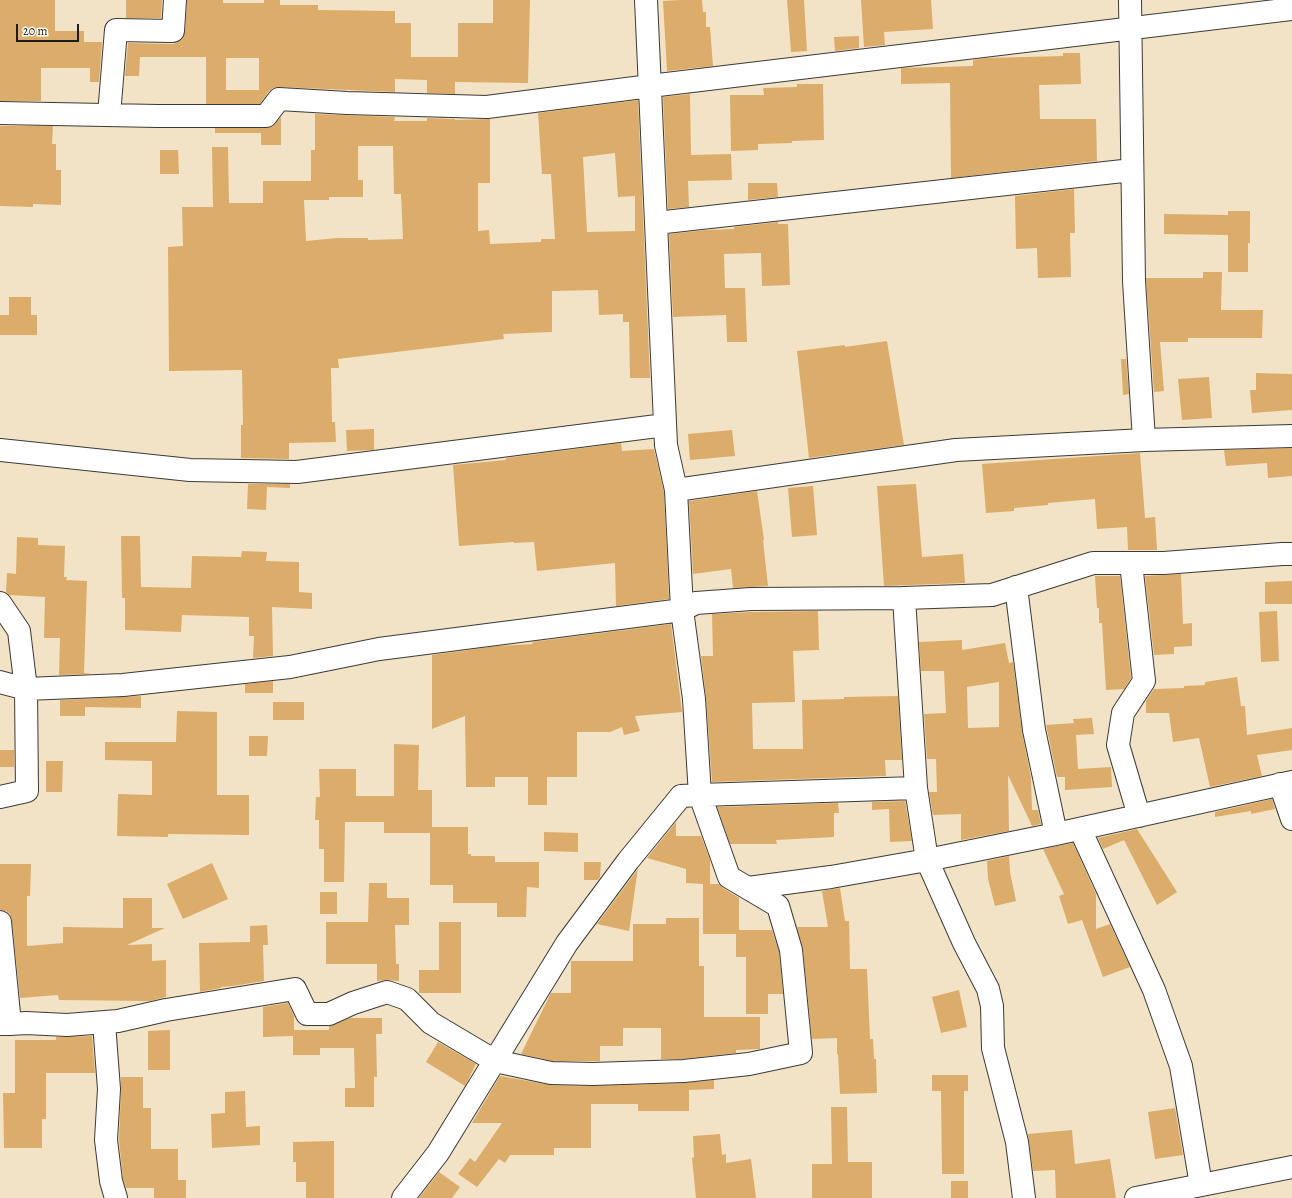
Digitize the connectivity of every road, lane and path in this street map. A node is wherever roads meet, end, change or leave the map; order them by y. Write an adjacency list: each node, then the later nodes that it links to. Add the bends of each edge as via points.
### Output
1 (175, 0): 8 (street, via 173,31 116,30)
2 (646, 0): 6 (street)
3 (1130, 0): 5 (street)
4 (1292, 9): 5 (street)
5 (1130, 28): 6 (street); 9 (street)
6 (650, 86): 8 (street, via 487,107 279,99 266,116); 10 (street)
7 (0, 113): 8 (street)
8 (110, 115)
9 (1132, 170): 10 (street); 13 (street, via 1134,281)
10 (656, 223): 11 (street)
11 (665, 425): 14 (street, via 297,472 190,470); 15 (street, via 666,445)
12 (1292, 436): 13 (street)
13 (1144, 440): 15 (street, via 956,450)
14 (0, 450)
15 (676, 490): 21 (street)
16 (1292, 554): 17 (street)
17 (1131, 563): 18 (street, via 1093,563); 28 (street, via 1144,681 1123,714 1118,745)
18 (1016, 588): 19 (street, via 992,595); 31 (street, via 1034,730)
19 (904, 598): 21 (street, via 751,599 696,603); 25 (street)
20 (0, 603): 23 (street, via 19,631)
21 (682, 610): 23 (street, via 379,649 290,667 122,685); 26 (street, via 694,699)
22 (0, 682): 23 (street)
23 (26, 689): 27 (street, via 27,791)
24 (1286, 783): 28 (street); 29 (street)
25 (916, 788): 26 (street); 32 (street)
26 (700, 795): 33 (street, via 729,877); 37 (street, via 681,796 628,861 567,943)
27 (0, 797)
28 (1139, 816): 30 (street)
29 (1292, 819)
30 (1080, 829): 31 (street); 39 (street, via 1154,990 1181,1066)
31 (1056, 834): 32 (street)
32 (927, 860): 33 (street); 43 (street, via 964,943 988,989 992,1006 993,1048 1017,1142)
33 (748, 888): 37 (street, via 778,906 790,950 801,1054 749,1064 684,1071 593,1074 551,1072)
34 (0, 922): 36 (street)
35 (104, 1023): 36 (street); 37 (street, via 295,989 307,1014 329,1014 387,992 407,1000 431,1023); 41 (street, via 109,1089 106,1140)
36 (5, 1024)
37 (495, 1061): 42 (street, via 438,1153)
38 (1292, 1167): 39 (street)
39 (1201, 1185): 40 (street)
40 (1144, 1197)
41 (116, 1198)
42 (403, 1198)
43 (1024, 1198)

